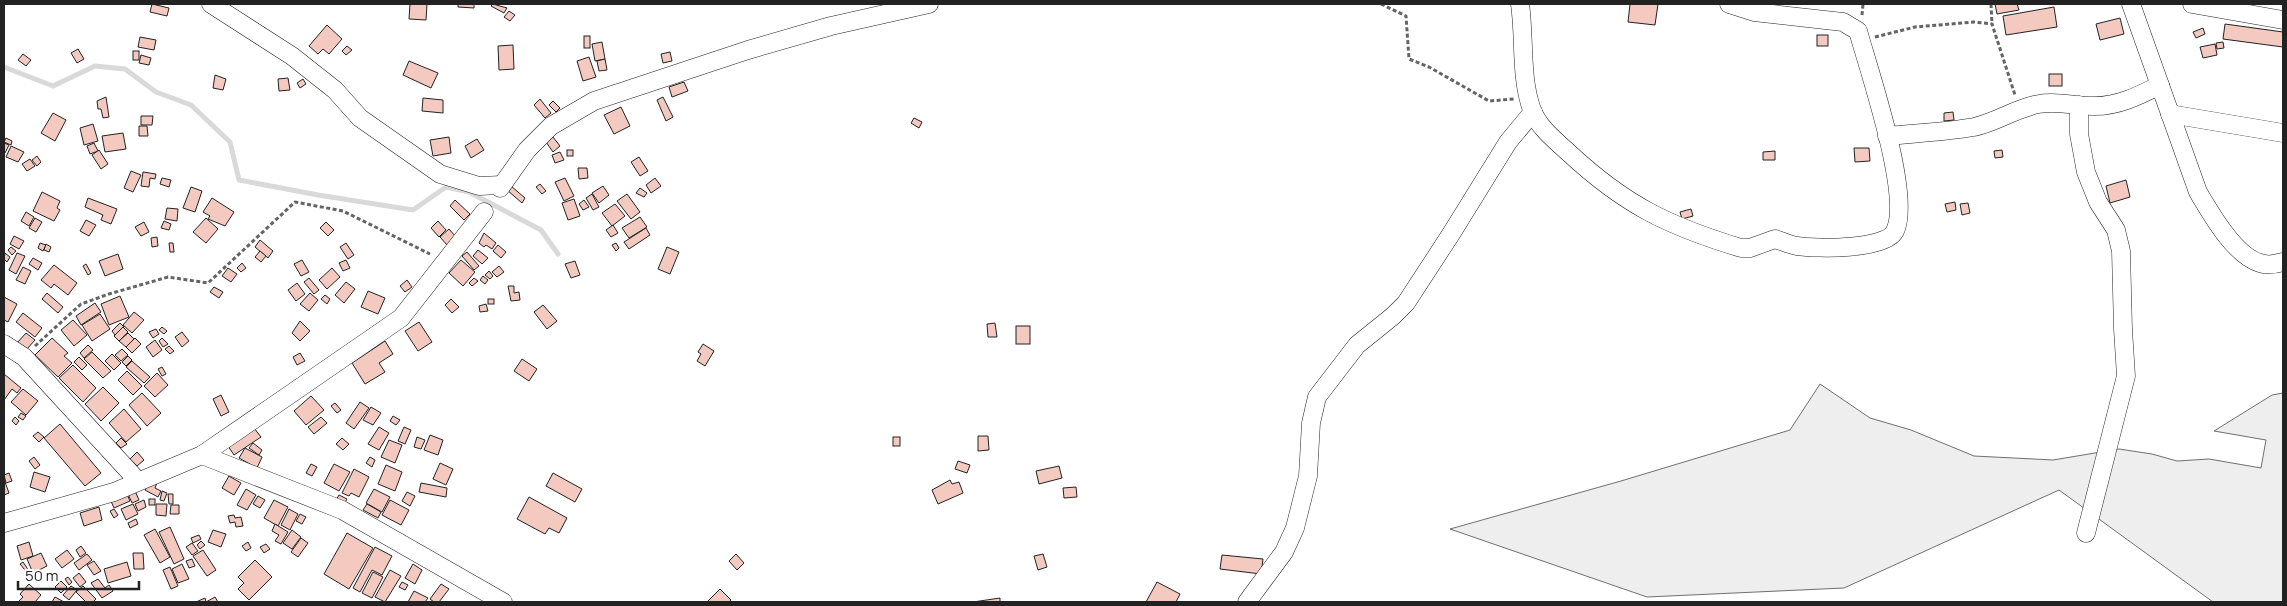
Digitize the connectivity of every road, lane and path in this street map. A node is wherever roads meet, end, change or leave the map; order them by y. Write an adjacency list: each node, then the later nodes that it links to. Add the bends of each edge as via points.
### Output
1 (211, 4): 2 (street, via 292,56 335,90 360,118 440,174 479,186 501,186 527,150 551,126 594,101 748,50 831,26)
2 (929, 4)
3 (1381, 4): 14 (path, via 1406,16 1409,59 1489,101)
4 (1520, 4): 14 (street)
5 (1729, 4): 12 (street, via 1754,12 1843,22)
6 (1863, 4): 12 (path)
7 (1991, 4): 11 (path)
8 (2131, 4): 13 (street)
9 (2192, 4): 10 (street)
10 (2283, 20)
11 (1992, 24): 12 (path, via 1974,22 1915,27 1876,38); 16 (path)
12 (1858, 31): 19 (street)
13 (2160, 85): 15 (street, via 2130,99 2106,105); 17 (street)
14 (1530, 105): 19 (street, via 1544,130 1621,197 1687,231 1741,248 1750,248 1775,238 1796,246 1833,247 1860,246 1889,238 1895,231 1899,200); 30 (street, via 1412,295 1393,316 1357,345 1317,397 1308,476 1295,528 1284,552)
15 (2079, 105): 16 (street, via 2049,102); 28 (street, via 2079,134 2086,172 2098,202 2116,230 2121,251 2122,329 2126,361 2126,376)
16 (2020, 109): 19 (street, via 1974,127)
17 (2170, 114): 18 (street); 22 (street, via 2198,192 2216,221 2251,259 2267,264)
18 (2283, 133)
19 (1887, 136)
20 (484, 212): 21 (street)
21 (445, 261): 24 (path, via 343,211 295,202 208,283 168,277 81,304); 25 (street, via 401,318)
22 (2283, 262)
23 (4, 344): 24 (street)
24 (24, 356): 26 (street)
25 (202, 454): 26 (street); 29 (street, via 342,510)
26 (137, 480): 27 (street, via 114,492)
27 (4, 523)
28 (2086, 533)
29 (503, 602)
30 (1247, 602)

